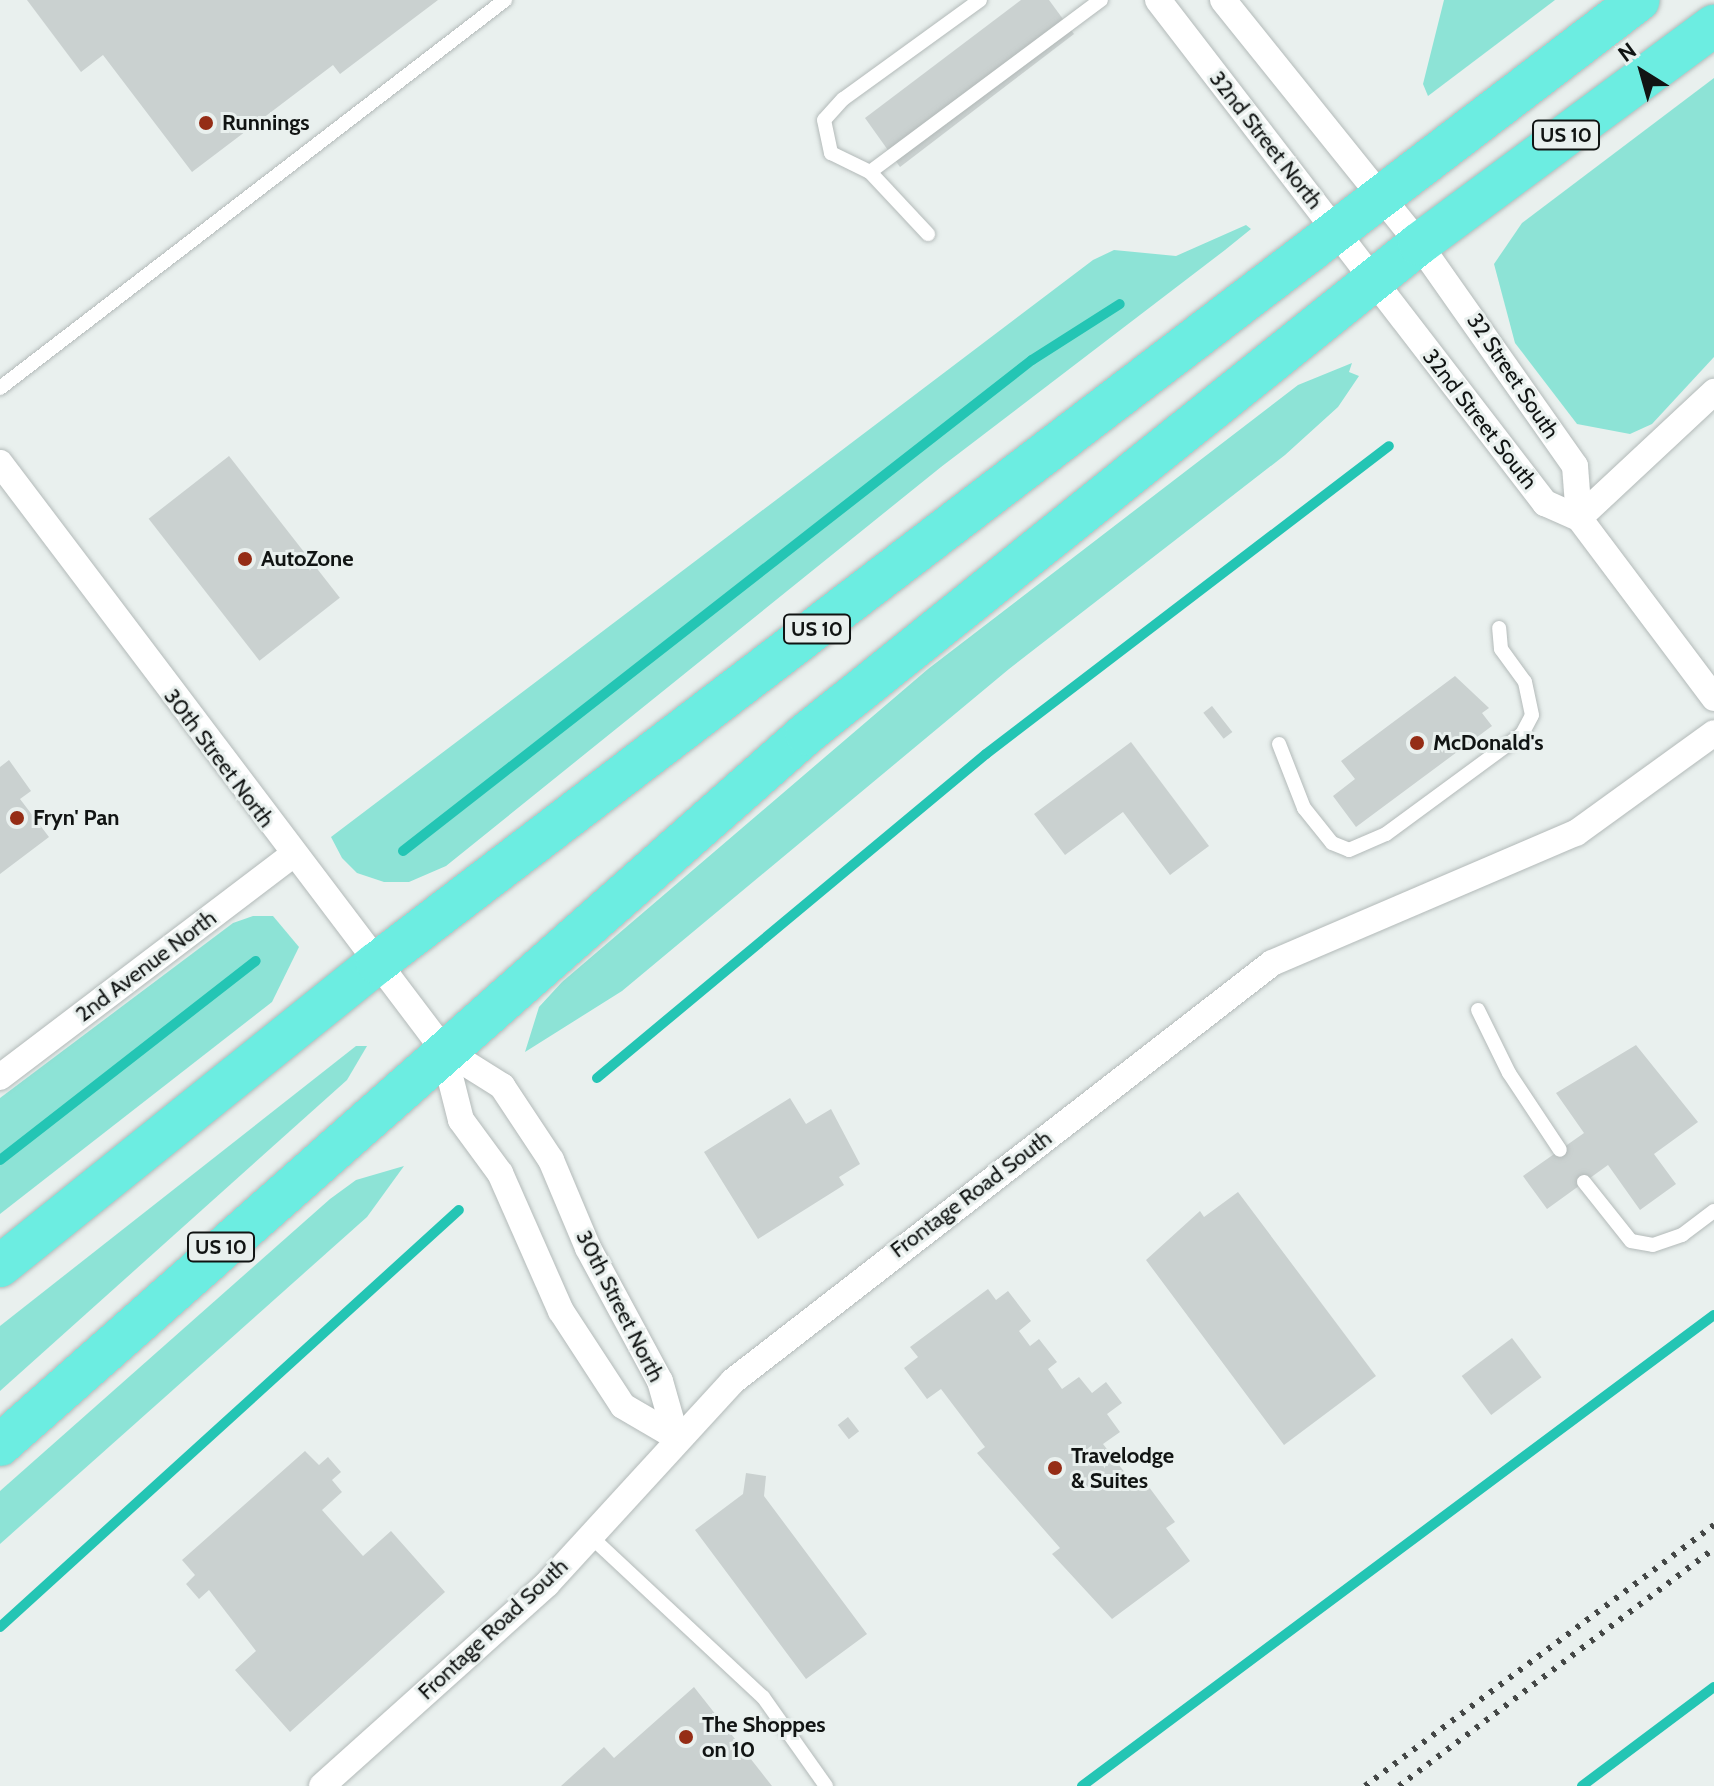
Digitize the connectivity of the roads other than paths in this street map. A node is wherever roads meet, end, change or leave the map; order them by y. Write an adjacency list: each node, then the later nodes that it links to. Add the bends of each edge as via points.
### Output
1 (505, 0): 14 (lane)
2 (980, 0): 8 (lane, via 843,99 824,120 831,153)
3 (1101, 0): 8 (lane)
4 (1158, 0): 10 (street, 32nd Street North)
5 (1223, 0): 9 (street)
6 (1639, 0): 9 (main road, US 10)
7 (1714, 26): 12 (main road, US 10)
8 (870, 172): 11 (lane)
9 (1383, 199): 10 (main road, US 10); 12 (street)
10 (1337, 233): 13 (street, 32nd Street North); 23 (main road, US 10)
11 (928, 234)
12 (1419, 244): 13 (main road, US 10); 17 (street, 32 Street South, via 1575,466)
13 (1373, 281): 17 (street, 32nd Street South, via 1545,503); 25 (main road, US 10, via 806,734)
14 (0, 388)
15 (1714, 392): 17 (street)
16 (0, 463): 22 (street, 30th Street North)
17 (1579, 518): 19 (street, 32nd Street South)
18 (1499, 628): 21 (lane, via 1501,649 1525,682 1532,715 1522,734 1386,834 1349,850 1332,843 1304,808)
19 (1714, 698)
20 (1714, 733): 31 (street, Frontage Road South, via 1576,833 1272,963 791,1332)
21 (1279, 744)
22 (293, 855): 23 (street, 30th Street North); 26 (street, 2nd Avenue North)
23 (377, 963): 25 (street, 30th Street North); 30 (main road, US 10)
24 (1478, 1010): 27 (lane)
25 (443, 1049): 31 (street, 30th Street North, via 502,1086 551,1160 588,1248 660,1381); 31 (street, 30th Street North, via 461,1120 500,1173 561,1311 623,1406); 32 (main road, US 10)
26 (0, 1077)
27 (1560, 1150)
28 (1584, 1182): 29 (lane, via 1631,1241 1653,1245 1682,1235)
29 (1714, 1211)
30 (0, 1266)
31 (676, 1437): 33 (street, Frontage Road South)
32 (0, 1445)
33 (589, 1535): 34 (street, Frontage Road South, via 547,1584); 35 (lane, via 763,1697)
34 (322, 1786)
35 (826, 1786)

